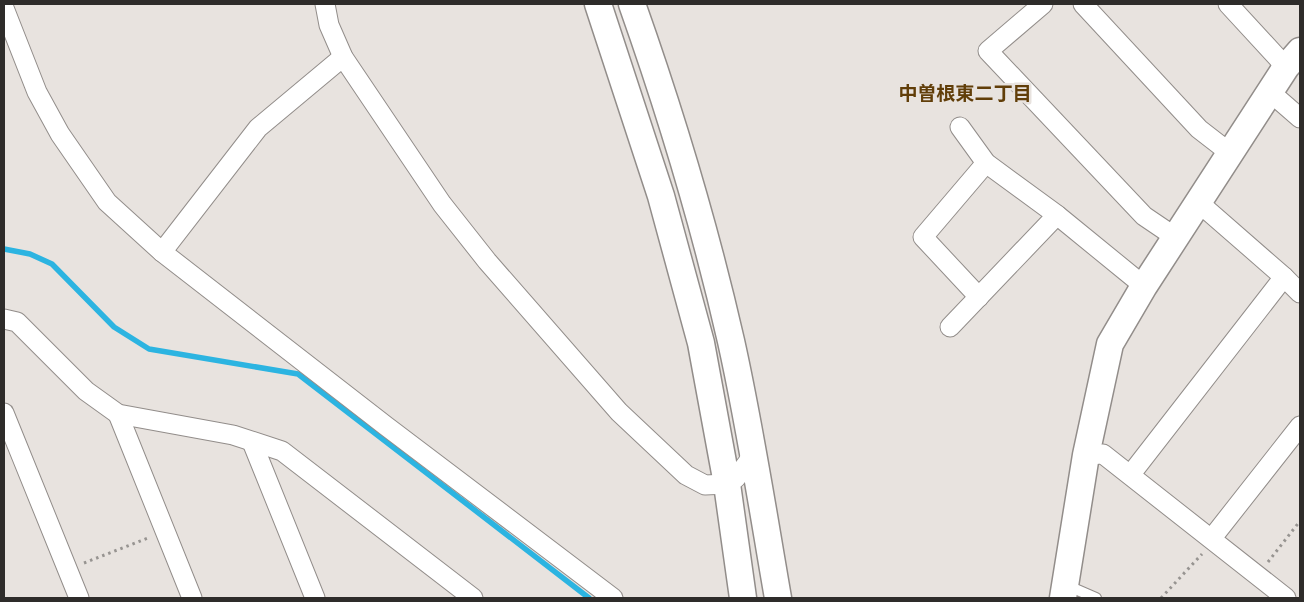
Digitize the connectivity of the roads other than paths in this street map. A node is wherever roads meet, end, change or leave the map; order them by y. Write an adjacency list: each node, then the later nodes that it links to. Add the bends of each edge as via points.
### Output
1 (325, 4): 8 (street, via 329,25)
2 (598, 4): 32 (street, via 661,196 701,342)
3 (632, 4): 29 (street, via 656,71 706,239)
4 (1043, 4): 17 (street, via 988,51 1144,216)
5 (1083, 4): 13 (street, via 1199,129)
6 (1228, 4): 9 (street)
7 (4, 8): 18 (street, via 37,92 60,134 107,202)
8 (343, 57): 18 (street, via 258,128); 32 (street, via 442,204 620,412 686,475 706,485)
9 (1293, 59): 10 (street)
10 (1270, 92): 11 (street); 13 (street)
11 (1300, 118)
12 (960, 127): 14 (street)
13 (1230, 153): 15 (street)
14 (986, 162): 16 (street); 22 (street, via 923,236)
15 (1198, 202): 17 (street); 19 (street)
16 (1057, 215): 20 (street); 22 (street)
17 (1175, 237): 20 (street)
18 (162, 252): 39 (street)
19 (1284, 277): 21 (street); 31 (street)
20 (1144, 286): 30 (street, via 1110,344)
21 (1300, 293)
22 (979, 297): 24 (street)
23 (4, 319): 26 (street, via 16,322 86,391)
24 (950, 327)
25 (4, 413): 35 (street)
26 (118, 414): 28 (street, via 233,435); 36 (street)
27 (1300, 426): 33 (street)
28 (252, 442): 37 (street); 38 (street, via 282,452)
29 (753, 451): 32 (street, via 742,472); 41 (street)
30 (1086, 455): 31 (street, via 1103,454); 34 (street)
31 (1131, 474): 33 (street)
32 (727, 484): 40 (street)
33 (1208, 545): 43 (street, via 1258,575)
34 (1064, 592): 42 (lane)
35 (79, 598)
36 (192, 598)
37 (315, 598)
38 (473, 598)
39 (613, 598)
40 (743, 598)
41 (778, 598)
42 (1096, 598)
43 (1286, 598)

